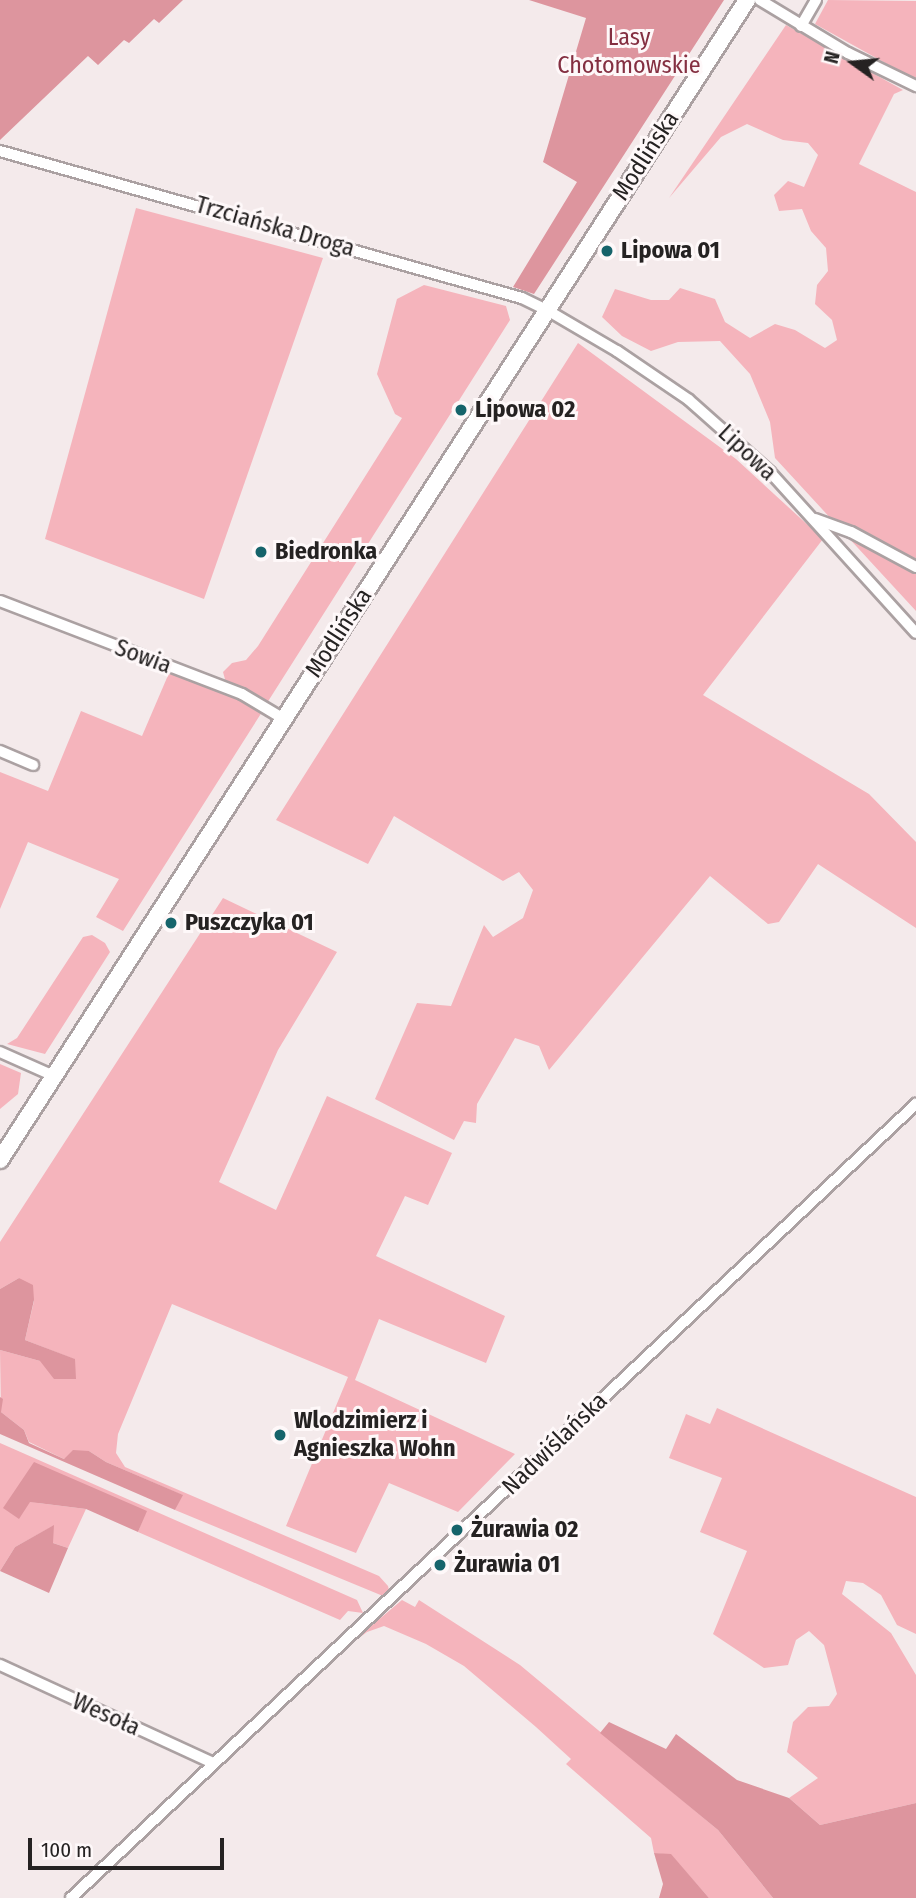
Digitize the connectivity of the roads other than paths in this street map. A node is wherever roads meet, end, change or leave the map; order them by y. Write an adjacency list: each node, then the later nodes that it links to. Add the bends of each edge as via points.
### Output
1 (747, 0): 7 (main road, Modlińska)
2 (760, 0): 4 (street)
3 (816, 0): 4 (street)
4 (802, 26): 5 (street)
5 (916, 86)
6 (0, 151): 7 (street, Trzciańska Droga, via 522,298)
7 (547, 310): 8 (street, Lipowa, via 689,400 771,472); 12 (main road, Modlińska)
8 (814, 518): 9 (street); 11 (street, Lipowa)
9 (916, 567)
10 (0, 601): 12 (street, Sowia, via 242,694)
11 (916, 633)
12 (284, 719): 16 (main road, Modlińska)
13 (0, 751): 14 (street)
14 (33, 765)
15 (0, 1052): 16 (street)
16 (54, 1076): 18 (main road, Modlińska)
17 (916, 1104): 20 (street, Nadwiślańska)
18 (0, 1160)
19 (0, 1665): 20 (street, Wesoła)
20 (213, 1763): 21 (street, Nadwiślańska)
21 (71, 1898)

